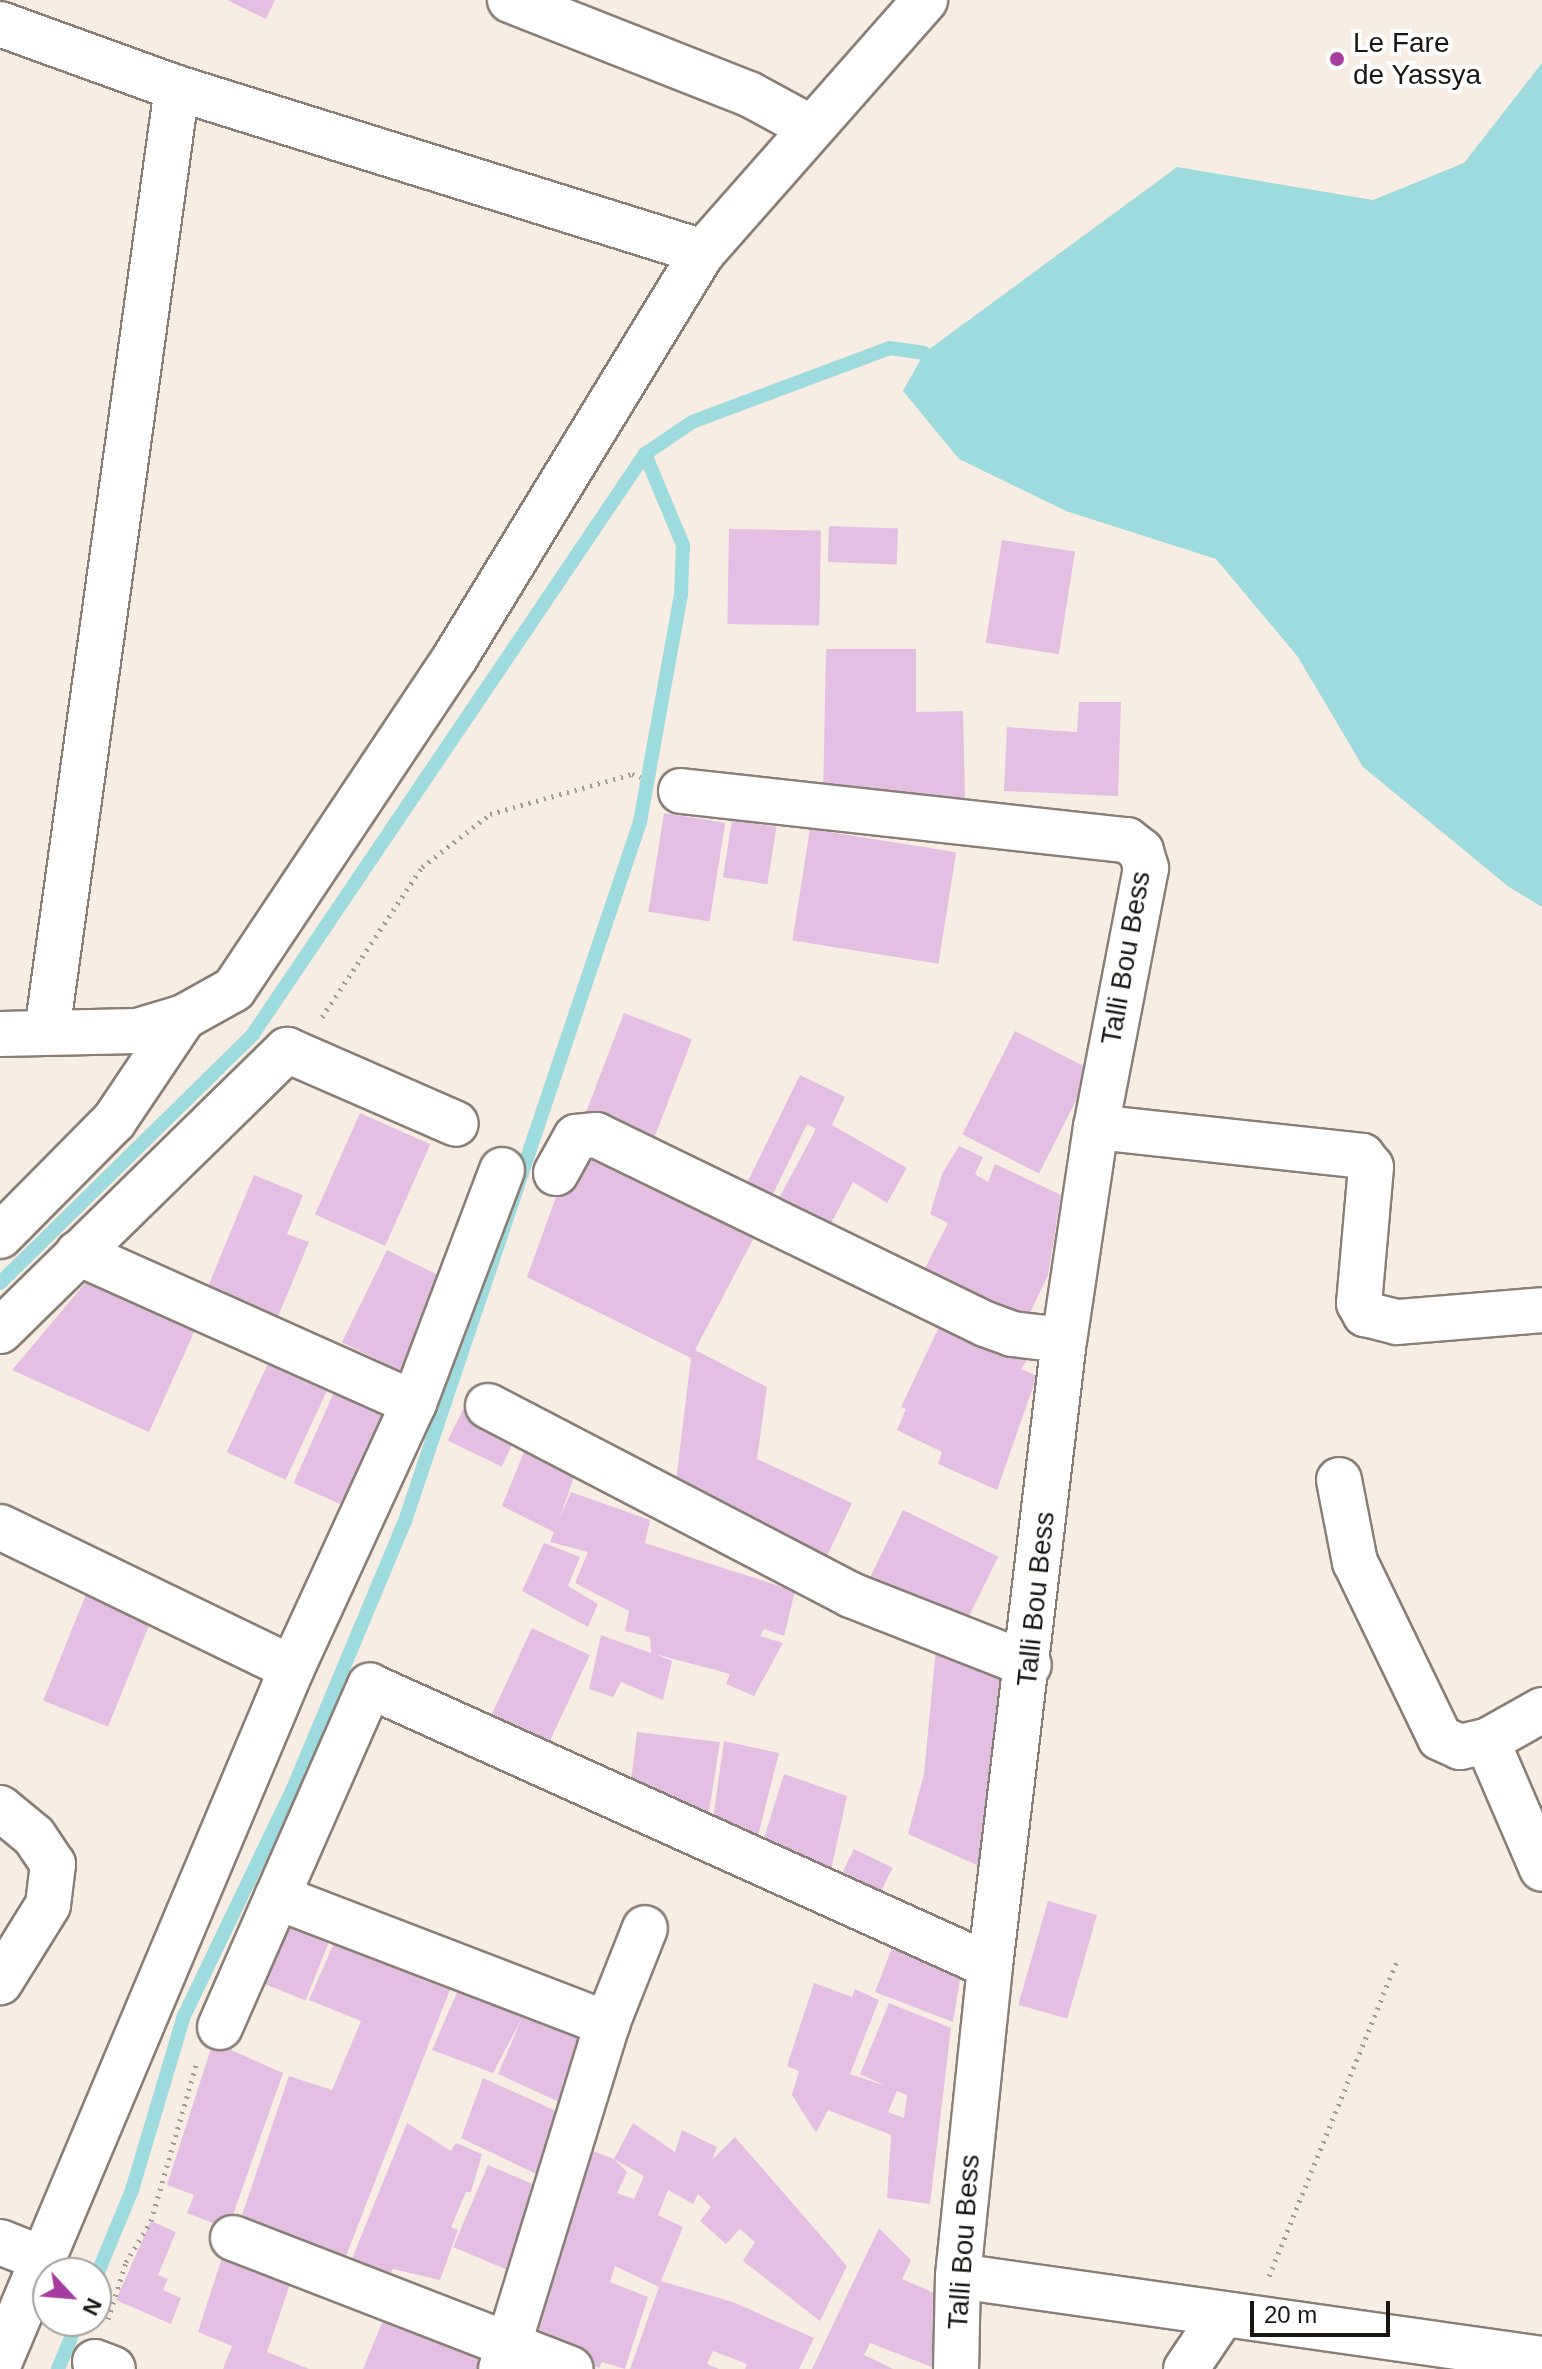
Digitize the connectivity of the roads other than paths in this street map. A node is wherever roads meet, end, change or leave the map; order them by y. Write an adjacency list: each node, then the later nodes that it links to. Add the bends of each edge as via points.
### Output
1 (510, 0): 5 (street, via 749,94)
2 (925, 0): 5 (street)
3 (0, 24): 4 (street)
4 (177, 88): 6 (street); 9 (street)
5 (808, 126): 6 (street)
6 (703, 252): 8 (street, via 456,656 234,989)
7 (681, 791): 12 (street, Talli Bou Bess, via 1127,840 1141,851 1146,868)
8 (184, 1017): 9 (street, via 137,1031); 15 (street, via 114,1121)
9 (47, 1032): 10 (street)
10 (0, 1034)
11 (456, 1124): 16 (street, via 287,1050)
12 (1096, 1127): 17 (street, via 1362,1156 1371,1167 1359,1303 1365,1314 1397,1322); 19 (street, Talli Bou Bess)
13 (502, 1170): 20 (street)
14 (556, 1173): 19 (street, via 576,1137 596,1135 985,1324 1012,1334)
15 (0, 1236)
16 (78, 1253): 18 (street); 20 (street)
17 (1542, 1310)
18 (0, 1331)
19 (1064, 1340): 24 (street, Talli Bou Bess)
20 (414, 1403): 25 (street)
21 (488, 1406): 24 (street, via 851,1595)
22 (1339, 1480): 27 (street, via 1355,1562 1440,1738 1460,1747)
23 (0, 1527): 25 (street)
24 (1029, 1665): 32 (street, Talli Bou Bess)
25 (292, 1668): 39 (street)
26 (1542, 1710): 27 (street)
27 (1487, 1741): 29 (street)
28 (0, 1808): 33 (street, via 34,1836 53,1864 48,1905)
29 (1542, 1869)
30 (277, 1897): 32 (street, via 370,1686); 34 (street); 35 (street)
31 (645, 1928): 34 (street)
32 (990, 1966): 40 (street, Talli Bou Bess)
33 (0, 1982)
34 (607, 2024): 43 (street)
35 (220, 2027)
36 (233, 2238): 43 (street)
37 (0, 2242): 38 (street)
38 (38, 2257)
39 (44, 2257)
40 (958, 2276): 42 (street); 47 (street, Talli Bou Bess)
41 (32, 2285): 45 (street)
42 (1237, 2316): 44 (street); 48 (street)
43 (506, 2356): 46 (street)
44 (1542, 2359)
45 (0, 2361)
46 (571, 2369)
47 (956, 2369)
48 (1186, 2369)

